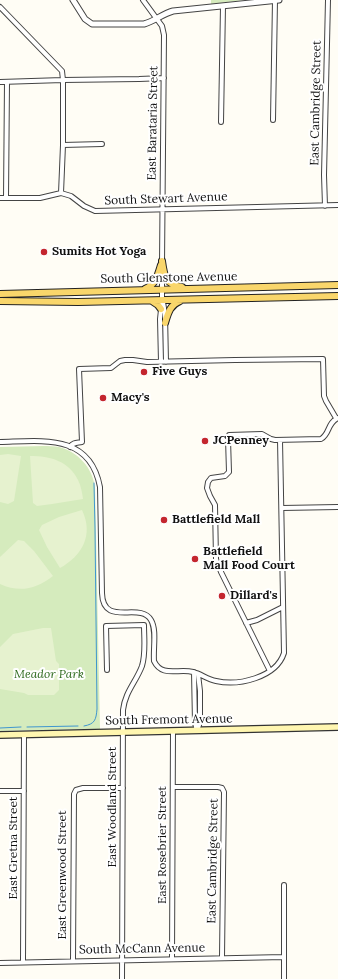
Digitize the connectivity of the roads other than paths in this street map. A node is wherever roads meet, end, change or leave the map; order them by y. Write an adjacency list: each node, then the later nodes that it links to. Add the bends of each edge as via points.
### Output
1 (73, 0): 8 (street, via 85,19 92,24 144,24)
2 (144, 0): 8 (street, East Barataria Street)
3 (274, 0): 4 (street); 6 (street); 13 (street)
4 (279, 0)
5 (328, 0): 21 (street, East Cambridge Street)
6 (223, 6): 8 (street, via 173,11); 14 (street)
7 (0, 7): 10 (street, via 62,71)
8 (157, 18): 9 (street, East Barataria Street, via 164,35)
9 (164, 78): 10 (street); 22 (street, East Barataria Street)
10 (62, 80): 12 (street); 16 (street)
11 (0, 82): 12 (street)
12 (7, 82): 19 (street)
13 (273, 120)
14 (221, 122)
15 (102, 144): 16 (street)
16 (63, 145): 17 (street)
17 (61, 193): 19 (street, via 40,198); 22 (street, South Stewart Avenue, via 72,196 95,211)
18 (0, 198): 19 (street)
19 (6, 198)
20 (338, 205): 21 (street, South Stewart Avenue)
21 (325, 206): 22 (street, South Stewart Avenue)
22 (162, 209): 23 (street, East Barataria Street)
23 (162, 261): 25 (main road, via 168,281 177,286); 26 (main road, via 155,281); 27 (street, East Barataria Street)
24 (338, 285): 25 (main road, South Glenstone Avenue)
25 (193, 289): 27 (main road, South Glenstone Avenue)
26 (142, 290): 27 (main road, South Glenstone Avenue); 28 (main road, South Glenstone Avenue)
27 (162, 290): 31 (street, East Barataria Street)
28 (0, 294)
29 (338, 296): 32 (main road, South Glenstone Avenue)
30 (150, 300): 31 (main road, South Glenstone Avenue); 33 (main road, South Glenstone Avenue); 34 (main road)
31 (162, 300): 32 (main road, South Glenstone Avenue); 34 (street); 35 (street)
32 (183, 300): 35 (main road, via 172,306)
33 (0, 301)
34 (161, 309): 36 (street)
35 (165, 323): 36 (street)
36 (164, 362): 37 (street, via 323,359 324,396); 40 (street, via 125,360 111,368 79,369 82,442 74,443)
37 (337, 418): 38 (street, via 323,439)
38 (280, 440): 42 (street); 44 (street, via 262,434 229,435 229,472 225,476 211,478 208,484 208,491 215,505 217,562)
39 (0, 442): 40 (street, via 48,442)
40 (70, 447): 47 (street, via 90,463 99,483 104,603 113,612 140,612 149,617 154,628 154,660 157,665 169,671)
41 (338, 507): 42 (street)
42 (282, 508): 43 (street)
43 (283, 607): 44 (street); 46 (street, via 284,653)
44 (246, 623): 46 (street)
45 (107, 670): 53 (street, East Woodland Street, via 106,626 144,625 144,659 125,699)
46 (270, 671): 48 (street, via 254,679 240,682)
47 (196, 673): 48 (street); 49 (street); 52 (street)
48 (209, 679): 49 (street, via 203,682)
49 (200, 691): 52 (street, via 200,722)
50 (338, 727): 52 (main road, South Fremont Avenue)
51 (173, 731): 52 (main road, South Fremont Avenue); 53 (main road, South Fremont Avenue); 56 (street, East Rosebrier Street)
52 (197, 731)
53 (124, 733): 55 (main road, South Fremont Avenue); 57 (street, East Woodland Street)
54 (0, 735): 55 (main road, South Fremont Avenue)
55 (24, 735): 59 (street, East Gretna Street)
56 (174, 787): 62 (street, East Cambridge Street, via 218,787 224,792); 63 (street, East Rosebrier Street)
57 (123, 788): 64 (street, East Woodland Street); 65 (street, East Greenwood Street, via 83,788 76,790 74,794)
58 (0, 791): 59 (street)
59 (24, 791): 67 (street, East Gretna Street)
60 (284, 885): 61 (street)
61 (284, 956): 62 (street, South McCann Avenue); 69 (street)
62 (222, 957): 63 (street, South McCann Avenue)
63 (172, 959): 64 (street, South McCann Avenue)
64 (122, 960): 65 (street, South McCann Avenue); 68 (street, East Woodland Street)
65 (73, 961): 67 (street, South McCann Avenue)
66 (0, 962): 67 (street, South McCann Avenue)
67 (23, 962)
68 (122, 979)
69 (284, 979)

